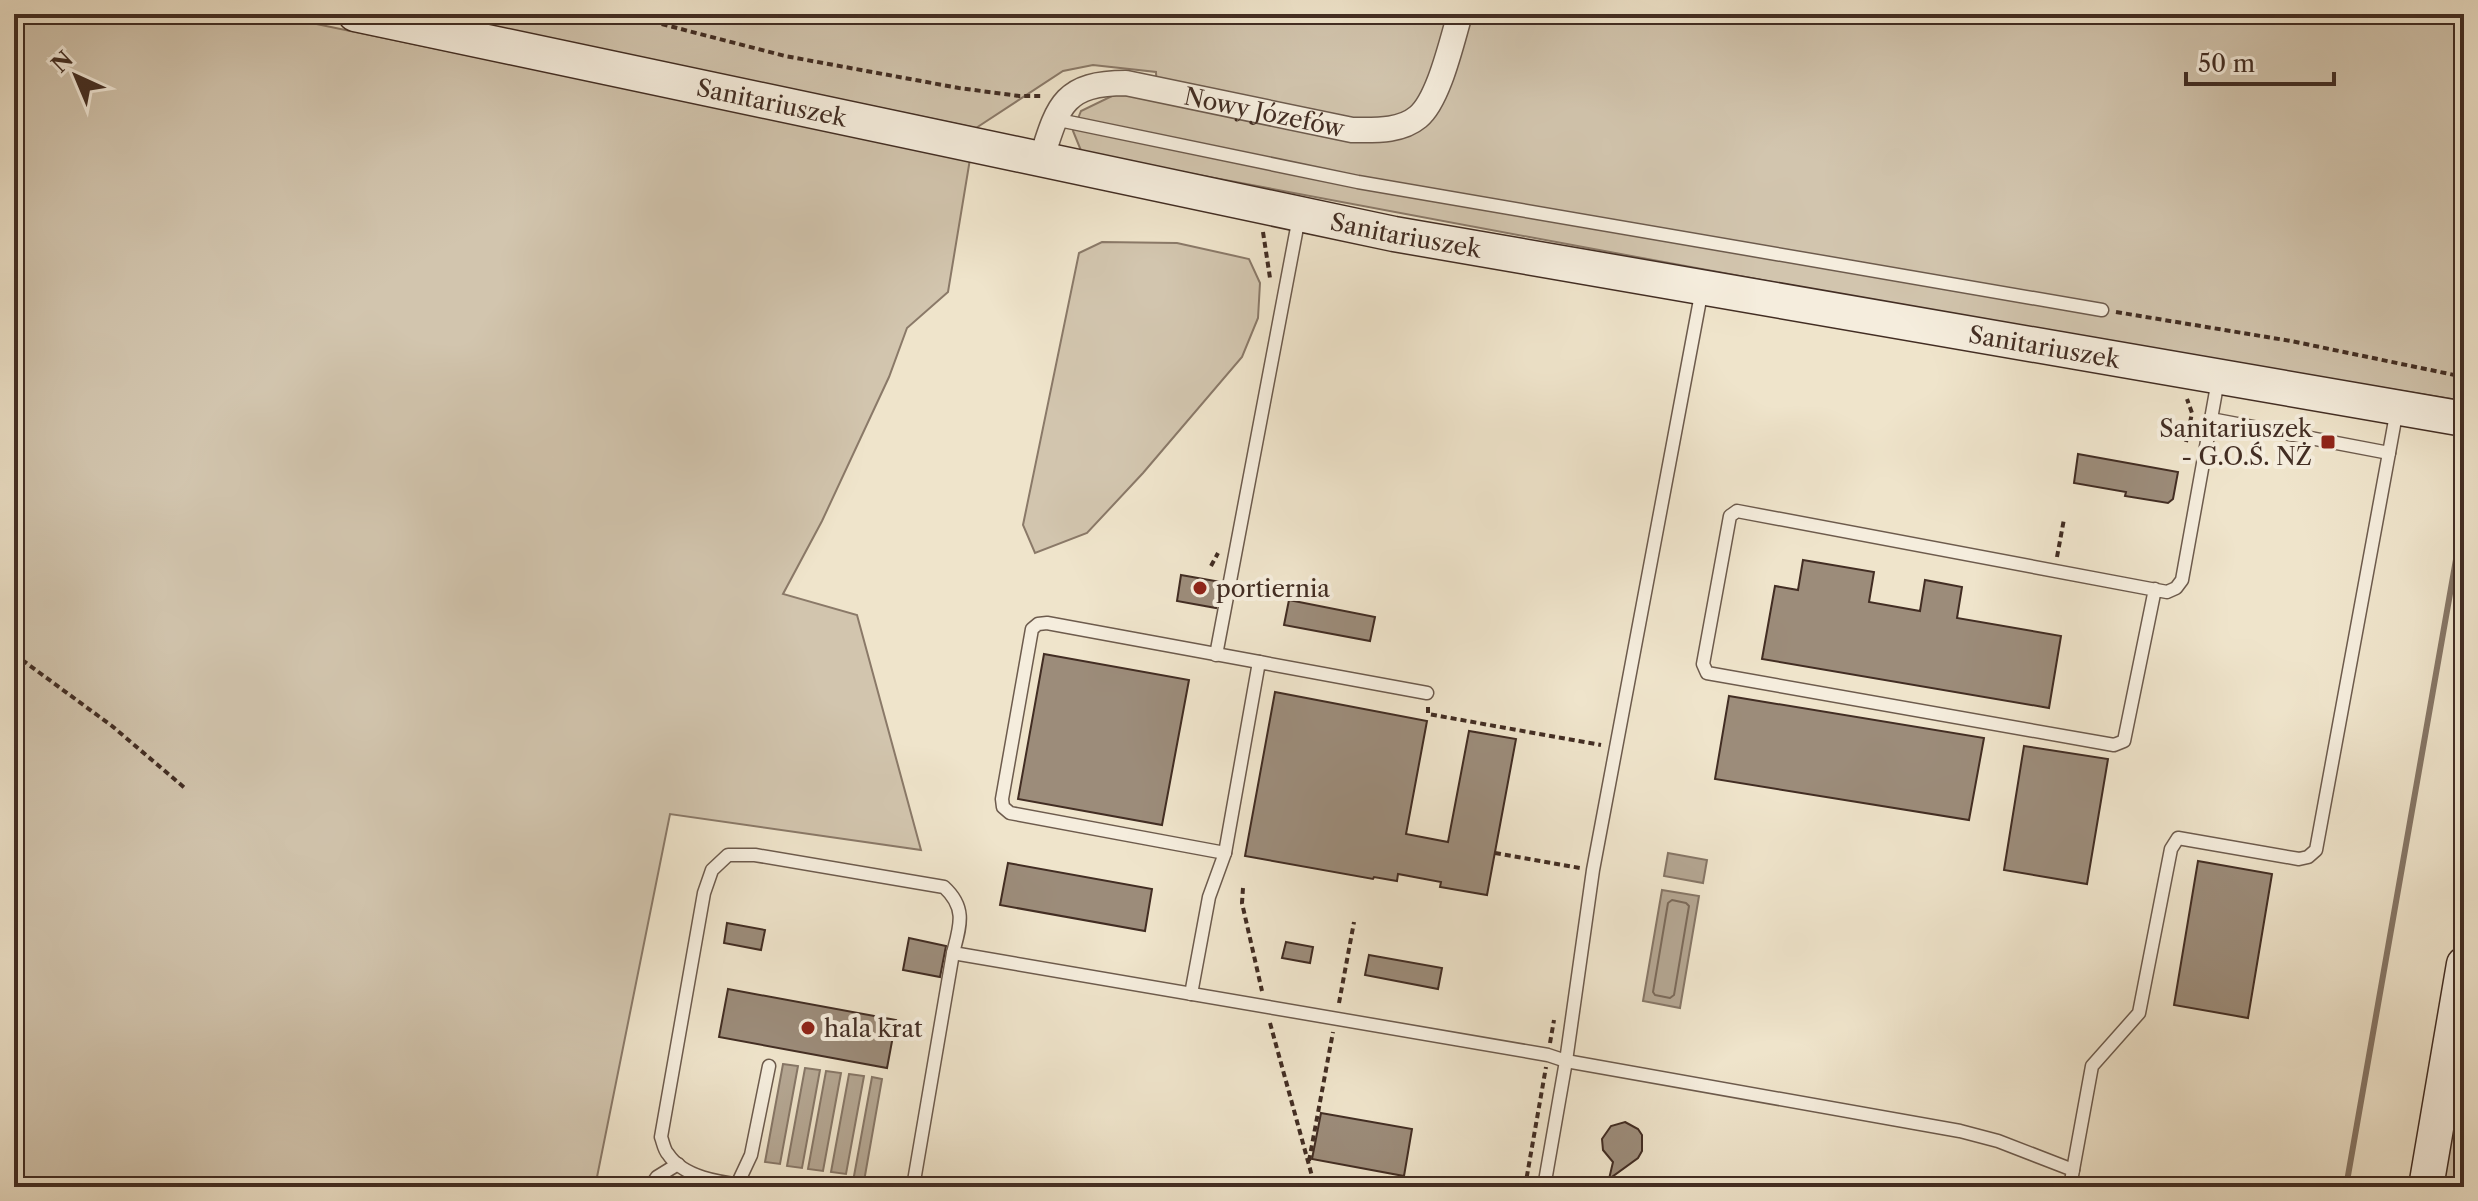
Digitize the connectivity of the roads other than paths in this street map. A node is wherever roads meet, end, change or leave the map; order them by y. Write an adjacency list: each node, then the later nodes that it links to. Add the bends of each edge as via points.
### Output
1 (355, 14): 4 (street, Sanitariuszek)
2 (1460, 14): 3 (street, Nowy Józefów, via 1440,82 1418,117 1387,131 1352,130 1126,83 1096,83 1070,95)
3 (1054, 119): 4 (street); 7 (lane, via 1358,182)
4 (1041, 160): 5 (street, Sanitariuszek)
5 (1299, 214): 6 (street, Sanitariuszek); 14 (lane)
6 (1702, 289): 8 (street, Sanitariuszek); 21 (lane, via 1593,870)
7 (2102, 310)
8 (2219, 377): 9 (street, Sanitariuszek); 10 (lane)
9 (2398, 407): 11 (street, Sanitariuszek); 12 (lane)
10 (2211, 419): 12 (lane); 13 (lane, via 2182,580 2167,592)
11 (2464, 419)
12 (2389, 453): 24 (lane, via 2316,850 2299,859 2178,838 2171,849 2139,1013 2092,1066)
13 (2155, 589): 13 (lane, via 2124,741 2114,745 1707,673 1703,664 1730,516 1737,511)
14 (1216, 655): 15 (lane); 17 (lane, via 1038,624 1032,629 1002,799 1010,813)
15 (1259, 662): 16 (lane); 17 (lane)
16 (1427, 693)
17 (1225, 853): 20 (lane, via 1209,897)
18 (953, 953): 20 (lane); 23 (lane, via 960,911 944,887 728,855 712,870 704,893 661,1137); 28 (lane)
19 (2464, 964): 31 (street)
20 (1191, 994): 21 (lane)
21 (1566, 1061): 24 (lane, via 1960,1131); 29 (lane)
22 (769, 1066): 25 (lane, via 751,1155)
23 (678, 1164): 25 (lane); 26 (lane)
24 (2073, 1170): 30 (lane)
25 (736, 1186): 27 (lane)
26 (650, 1187)
27 (755, 1187)
28 (913, 1187)
29 (1544, 1187)
30 (2070, 1187)
31 (2426, 1187)

